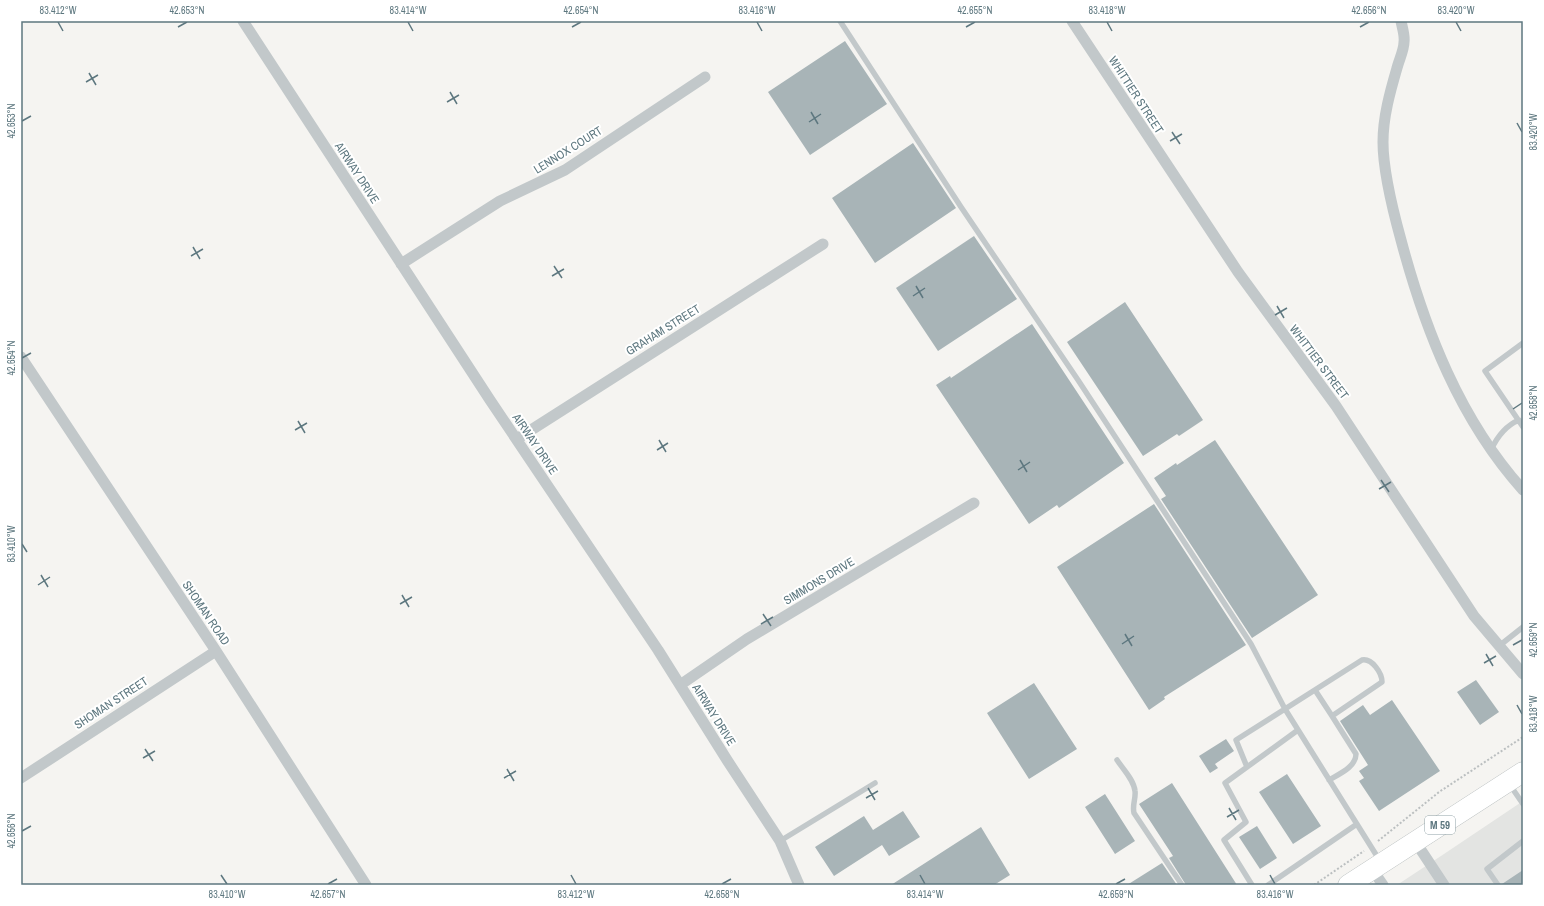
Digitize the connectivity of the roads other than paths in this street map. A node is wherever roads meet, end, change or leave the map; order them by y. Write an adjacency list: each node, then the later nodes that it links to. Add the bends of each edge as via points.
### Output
1 (243, 21): 7 (street, AIRWAY DRIVE)
2 (840, 21): 22 (lane, via 1250,644)
3 (1072, 21): 17 (street, WHITTIER STREET, via 1238,272 1336,406 1474,616)
4 (1401, 21): 13 (street, via 1404,42 1387,106 1383,143 1391,202 1411,279 1441,360 1463,406)
5 (705, 77): 7 (street, LENNOX COURT, via 565,170 500,201)
6 (823, 244): 12 (street, GRAHAM STREET)
7 (401, 264): 12 (street, AIRWAY DRIVE)
8 (1523, 343): 10 (lane, via 1485,370)
9 (21, 357): 18 (street, SHOMAN ROAD)
10 (1518, 420): 11 (lane); 13 (lane, via 1498,437)
11 (1523, 427)
12 (517, 440): 20 (street, AIRWAY DRIVE)
13 (1491, 450): 14 (street)
14 (1523, 490)
15 (974, 503): 20 (street, SIMMONS DRIVE, via 747,639)
16 (1523, 627): 17 (lane)
17 (1500, 646): 19 (street, WHITTIER STREET)
18 (216, 651): 28 (street, SHOMAN STREET); 37 (street, SHOMAN ROAD)
19 (1523, 674)
20 (680, 685): 33 (street, AIRWAY DRIVE)
21 (1315, 690): 22 (lane); 23 (lane); 23 (lane, via 1367,659 1382,677 1379,686)
22 (1285, 709): 24 (lane); 26 (lane, via 1236,740)
23 (1332, 716): 29 (lane, via 1356,754 1356,760)
24 (1298, 730): 26 (lane); 29 (lane)
25 (1118, 760): 39 (lane, via 1134,786 1134,813)
26 (1247, 767): 40 (lane, via 1225,783 1246,822 1224,840)
27 (1516, 777): 31 (lane); 34 (highway, M 59)
28 (21, 778)
29 (1329, 780): 32 (lane)
30 (875, 783): 33 (lane)
31 (1523, 804)
32 (1356, 824): 36 (lane, via 1370,847); 41 (lane)
33 (780, 840): 38 (street, AIRWAY DRIVE)
34 (1415, 841): 36 (highway, M 59); 43 (street)
35 (1523, 841): 44 (lane, via 1487,869)
36 (1378, 873): 42 (highway, M 59)
37 (366, 885)
38 (799, 885)
39 (1182, 885)
40 (1252, 885)
41 (1268, 885)
42 (1348, 885)
43 (1444, 885)
44 (1498, 885)

